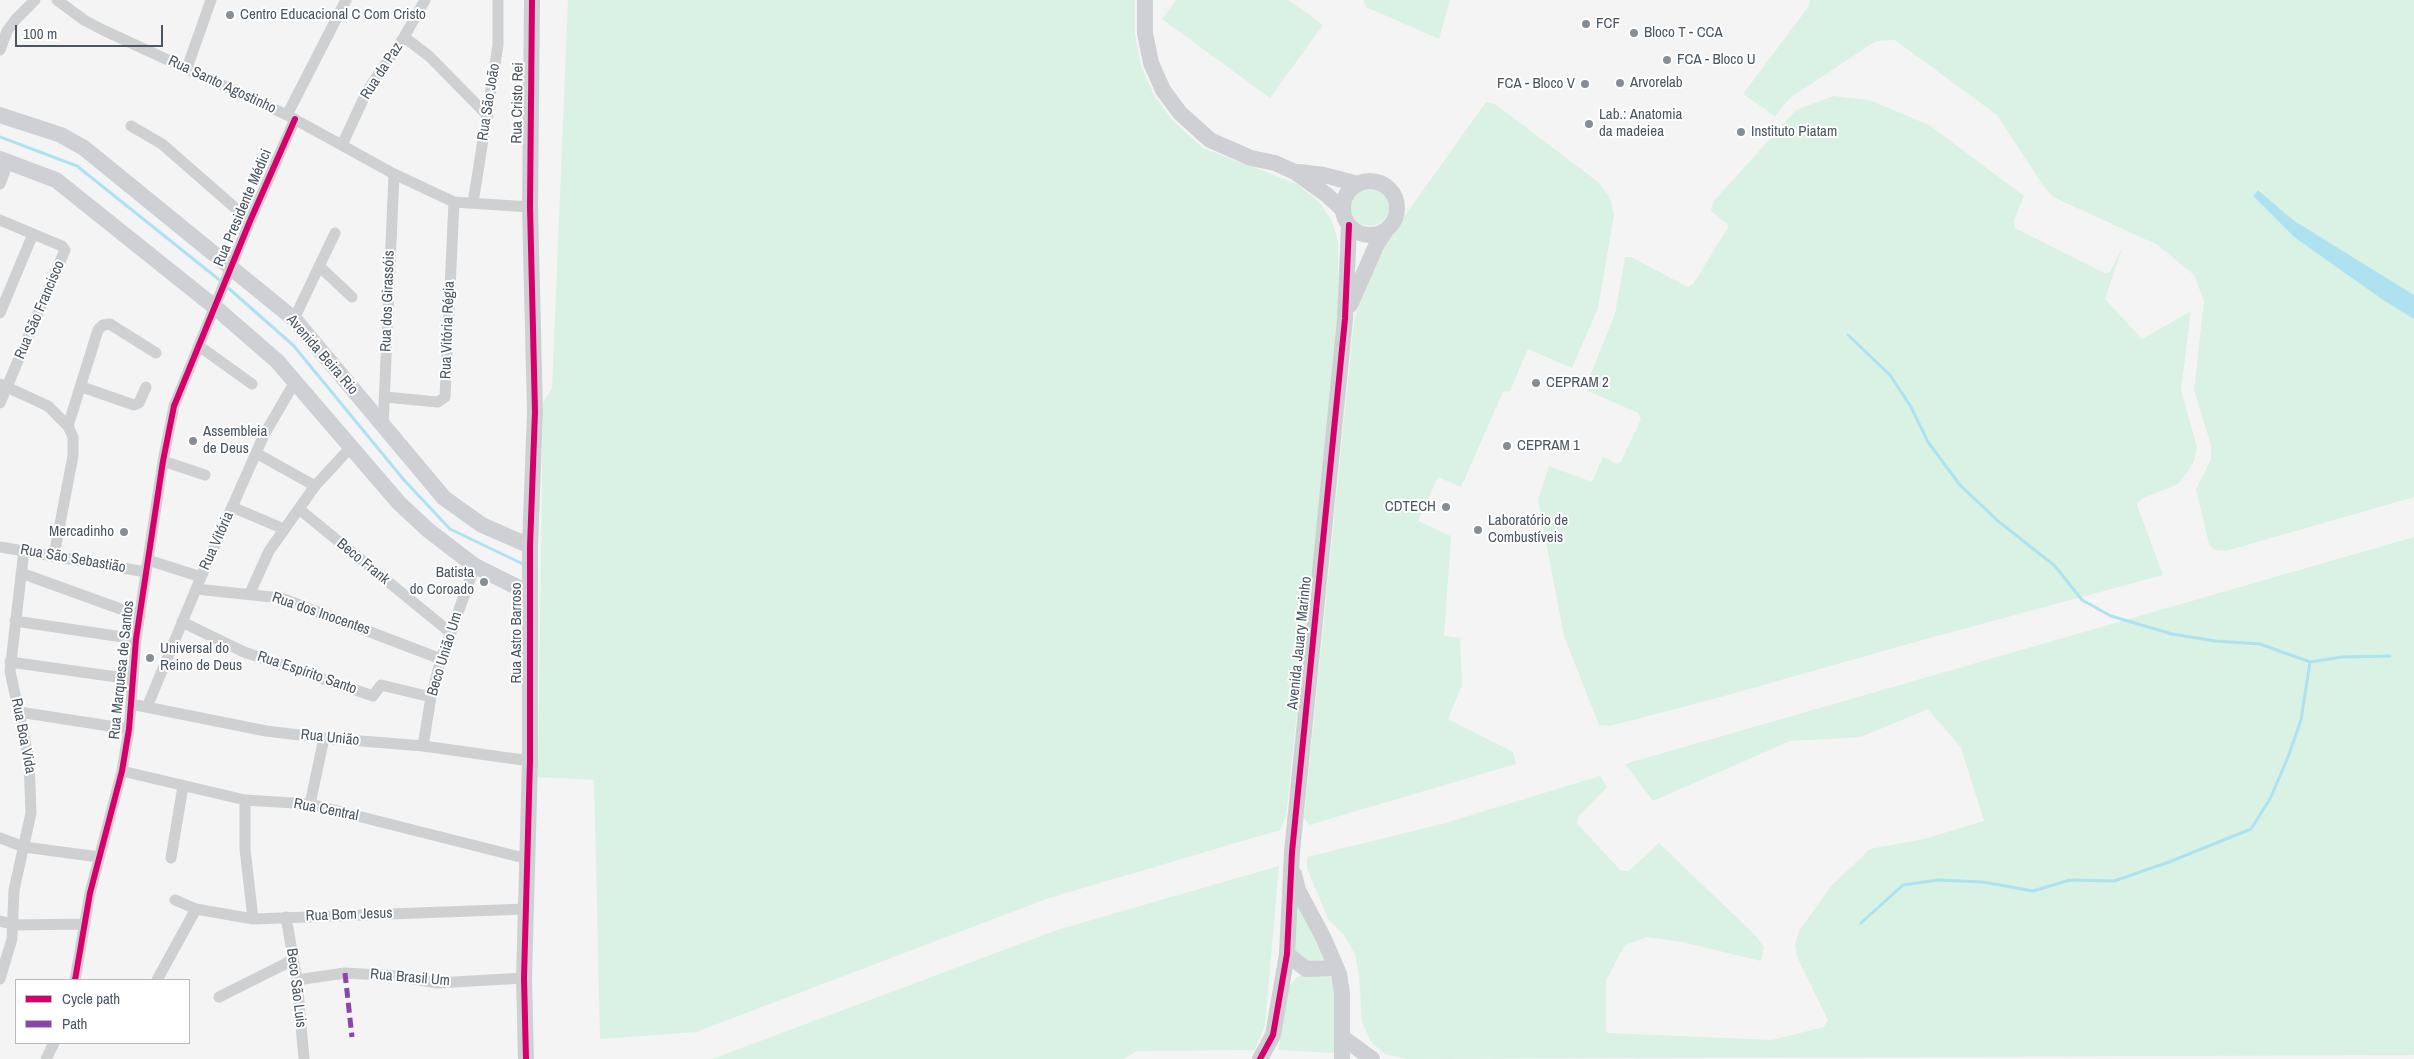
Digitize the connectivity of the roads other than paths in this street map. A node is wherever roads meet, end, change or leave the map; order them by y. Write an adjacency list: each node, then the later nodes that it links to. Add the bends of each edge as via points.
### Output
1 (35, 0): 10 (street, via 16,18)
2 (57, 0): 11 (street, Rua Santo Agostinho, via 103,30)
3 (210, 0): 11 (street)
4 (346, 0): 14 (street, Rua Presidente Médici)
5 (425, 0): 9 (street, Rua da Paz)
6 (498, 0): 13 (street, Rua São João, via 498,45)
7 (532, 0): 24 (street, Rua Cristo Rei)
8 (1145, 0): 18 (street, via 1145,33 1151,63 1163,90 1180,113 1210,140 1251,158)
9 (404, 37): 13 (street, via 429,56); 16 (street, Rua da Paz, via 367,91)
10 (0, 50)
11 (187, 68): 14 (street, Rua Santo Agostinho)
12 (0, 115): 32 (street, Avenida Beira Rio, via 61,135 84,148)
13 (488, 116): 23 (street, Rua São João)
14 (291, 117): 16 (street, Rua Santo Agostinho); 27 (street, Rua Presidente Médici)
15 (131, 126): 27 (street, via 156,139)
16 (342, 144): 19 (street, Rua Santo Agostinho)
17 (4, 161): 20 (street); 36 (street, via 56,180)
18 (1296, 172): 21 (street); 25 (street, via 1328,195)
19 (394, 174): 22 (street, Rua Santo Agostinho); 47 (street, Rua dos Girassóis)
20 (0, 184)
21 (1358, 184): 25 (street, via 1346,195); 28 (street, via 1372,181 1384,184 1390,190 1397,206 1393,222)
22 (454, 202): 23 (street, Rua Santo Agostinho); 47 (street, Rua Vitória Régia, via 447,388 438,402)
23 (473, 204): 24 (street, Rua Santo Agostinho)
24 (530, 207): 60 (street, Rua Astro Barroso, via 536,412)
25 (1346, 218): 28 (street, via 1355,231 1372,235); 39 (street, Avenida Jauary Marinho)
26 (0, 220): 30 (street)
27 (250, 221): 32 (street, Rua Presidente Médici)
28 (1387, 228): 39 (street, Avenida Jauary Marinho, via 1369,261)
29 (335, 233): 31 (street)
30 (34, 234): 34 (street); 44 (street, Rua São Francisco, via 65,250)
31 (319, 266): 35 (street); 38 (street)
32 (229, 274): 36 (street, Rua Presidente Médici); 38 (street, Avenida Beira Rio)
33 (0, 279): 34 (street)
34 (12, 284): 37 (street)
35 (352, 297)
36 (218, 301): 40 (street, Rua Marquesa de Santos); 42 (street)
37 (0, 313)
38 (294, 318): 50 (street, Avenida Beira Rio)
39 (1345, 319): 93 (street, Avenida Jauary Marinho)
40 (199, 346): 43 (street); 53 (street, Rua Marquesa de Santos, via 174,406)
41 (156, 353): 45 (street, via 110,324 103,325 98,330)
42 (296, 380): 51 (street); 52 (street, Rua Vitória)
43 (252, 384)
44 (3, 385): 48 (street, Rua São Francisco); 49 (street, via 48,406)
45 (82, 387): 46 (street, via 134,405 139,403); 49 (street)
46 (146, 387)
47 (384, 397): 50 (street, Rua dos Girassóis)
48 (0, 402)
49 (68, 426): 62 (street, via 73,456)
50 (383, 428): 60 (street, Avenida Beira Rio, via 444,498 482,525)
51 (350, 448): 55 (street); 64 (street, via 399,503)
52 (256, 453): 55 (street); 56 (street, Rua Vitória)
53 (163, 461): 54 (street); 63 (street, Rua Marquesa de Santos)
54 (206, 475)
55 (315, 486): 57 (street)
56 (232, 507): 58 (street); 67 (street, Rua Vitória)
57 (299, 509): 58 (street); 74 (street, Beco Frank)
58 (284, 530): 69 (street, via 263,562)
59 (0, 546): 61 (street, Rua São Sebastião)
60 (530, 546): 70 (street, Rua Astro Barroso)
61 (24, 550): 62 (street, Rua São Sebastião); 66 (street, Rua Boa Vida)
62 (54, 554): 65 (street, Rua São Sebastião)
63 (148, 560): 65 (street, Rua Marquesa de Santos); 67 (street)
64 (475, 566): 70 (street); 74 (street, Beco União Um)
65 (146, 572): 71 (street, Rua Marquesa de Santos)
66 (21, 573): 71 (street); 72 (street, Rua Boa Vida)
67 (201, 578): 68 (street, Rua Vitória)
68 (196, 589): 69 (street, Rua dos Inocentes); 73 (street, Rua Vitória)
69 (250, 593): 76 (street, Rua dos Inocentes, via 281,598)
70 (529, 593): 86 (street, Rua Astro Barroso)
71 (140, 616): 75 (street, Rua Marquesa de Santos)
72 (15, 621): 75 (street); 77 (street, Rua Boa Vida)
73 (182, 622): 79 (street, Rua Espírito Santo, via 252,655 373,696 381,685); 81 (street, Rua Vitória)
74 (452, 633): 76 (street, Beco União Um)
75 (136, 639): 78 (street, Rua Marquesa de Santos)
76 (441, 659): 79 (street, Beco União Um)
77 (10, 662): 78 (street); 82 (street, Rua Boa Vida)
78 (131, 679): 80 (street, Rua Marquesa de Santos)
79 (431, 697): 85 (street, Beco União Um)
80 (131, 704): 81 (street, Rua União); 83 (street, Rua Marquesa de Santos)
81 (147, 707): 84 (street, Rua União, via 266,731)
82 (19, 712): 83 (street); 92 (street, Rua Boa Vida, via 32,777 31,813)
83 (129, 729): 87 (street, Rua Marquesa de Santos)
84 (324, 738): 85 (street, Rua União); 90 (street)
85 (423, 746): 86 (street, Rua União)
86 (530, 761): 96 (street, Rua Astro Barroso)
87 (122, 770): 88 (street, Rua Central); 94 (street, Rua Marquesa de Santos)
88 (183, 786): 89 (street, Rua Central); 95 (street)
89 (245, 800): 90 (street, Rua Central); 101 (street, via 245,849)
90 (310, 804): 96 (street, Rua Central)
91 (0, 838): 92 (street)
92 (24, 847): 94 (street); 103 (street, Rua Boa Vida, via 14,890)
93 (1292, 852): 106 (street, Avenida Jauary Marinho); 108 (street, Avenida Jauary Marinho, via 1298,890)
94 (99, 857): 104 (street, Rua Marquesa de Santos)
95 (170, 858)
96 (528, 859): 99 (street, Rua Astro Barroso)
97 (175, 900): 98 (street, Rua Bom Jesus)
98 (196, 909): 101 (street, Rua Bom Jesus); 113 (street)
99 (526, 909): 100 (street, Rua Bom Jesus); 110 (street, Rua Astro Barroso)
100 (286, 917): 101 (street, Rua Bom Jesus); 107 (street, Beco São Luis)
101 (253, 919)
102 (0, 921): 103 (street)
103 (15, 924): 104 (street); 105 (street, Rua Boa Vida)
104 (84, 924): 112 (street, Rua Marquesa de Santos)
105 (4, 954): 111 (street, Rua Boa Vida)
106 (1287, 954): 109 (street); 114 (street, Avenida Jauary Marinho)
107 (293, 960): 115 (street, Beco São Luis); 116 (street)
108 (1336, 968): 109 (street); 117 (street, Avenida Jauary Marinho, via 1342,992)
109 (1306, 969): 114 (street)
110 (524, 978): 115 (street, Rua Brasil Um, via 437,983 397,976 345,973); 121 (street, Rua Astro Barroso)
111 (0, 979)
112 (75, 979)
113 (158, 979)
114 (1283, 979): 122 (street, Avenida Jauary Marinho, via 1273,1035)
115 (296, 980): 120 (street, Beco São Luis)
116 (219, 997)
117 (1342, 1037): 123 (street, Avenida Jauary Marinho); 124 (street)
118 (54, 1044): 119 (street)
119 (46, 1059)
120 (304, 1059)
121 (526, 1059)
122 (1260, 1059)
123 (1342, 1059)
124 (1372, 1059)

